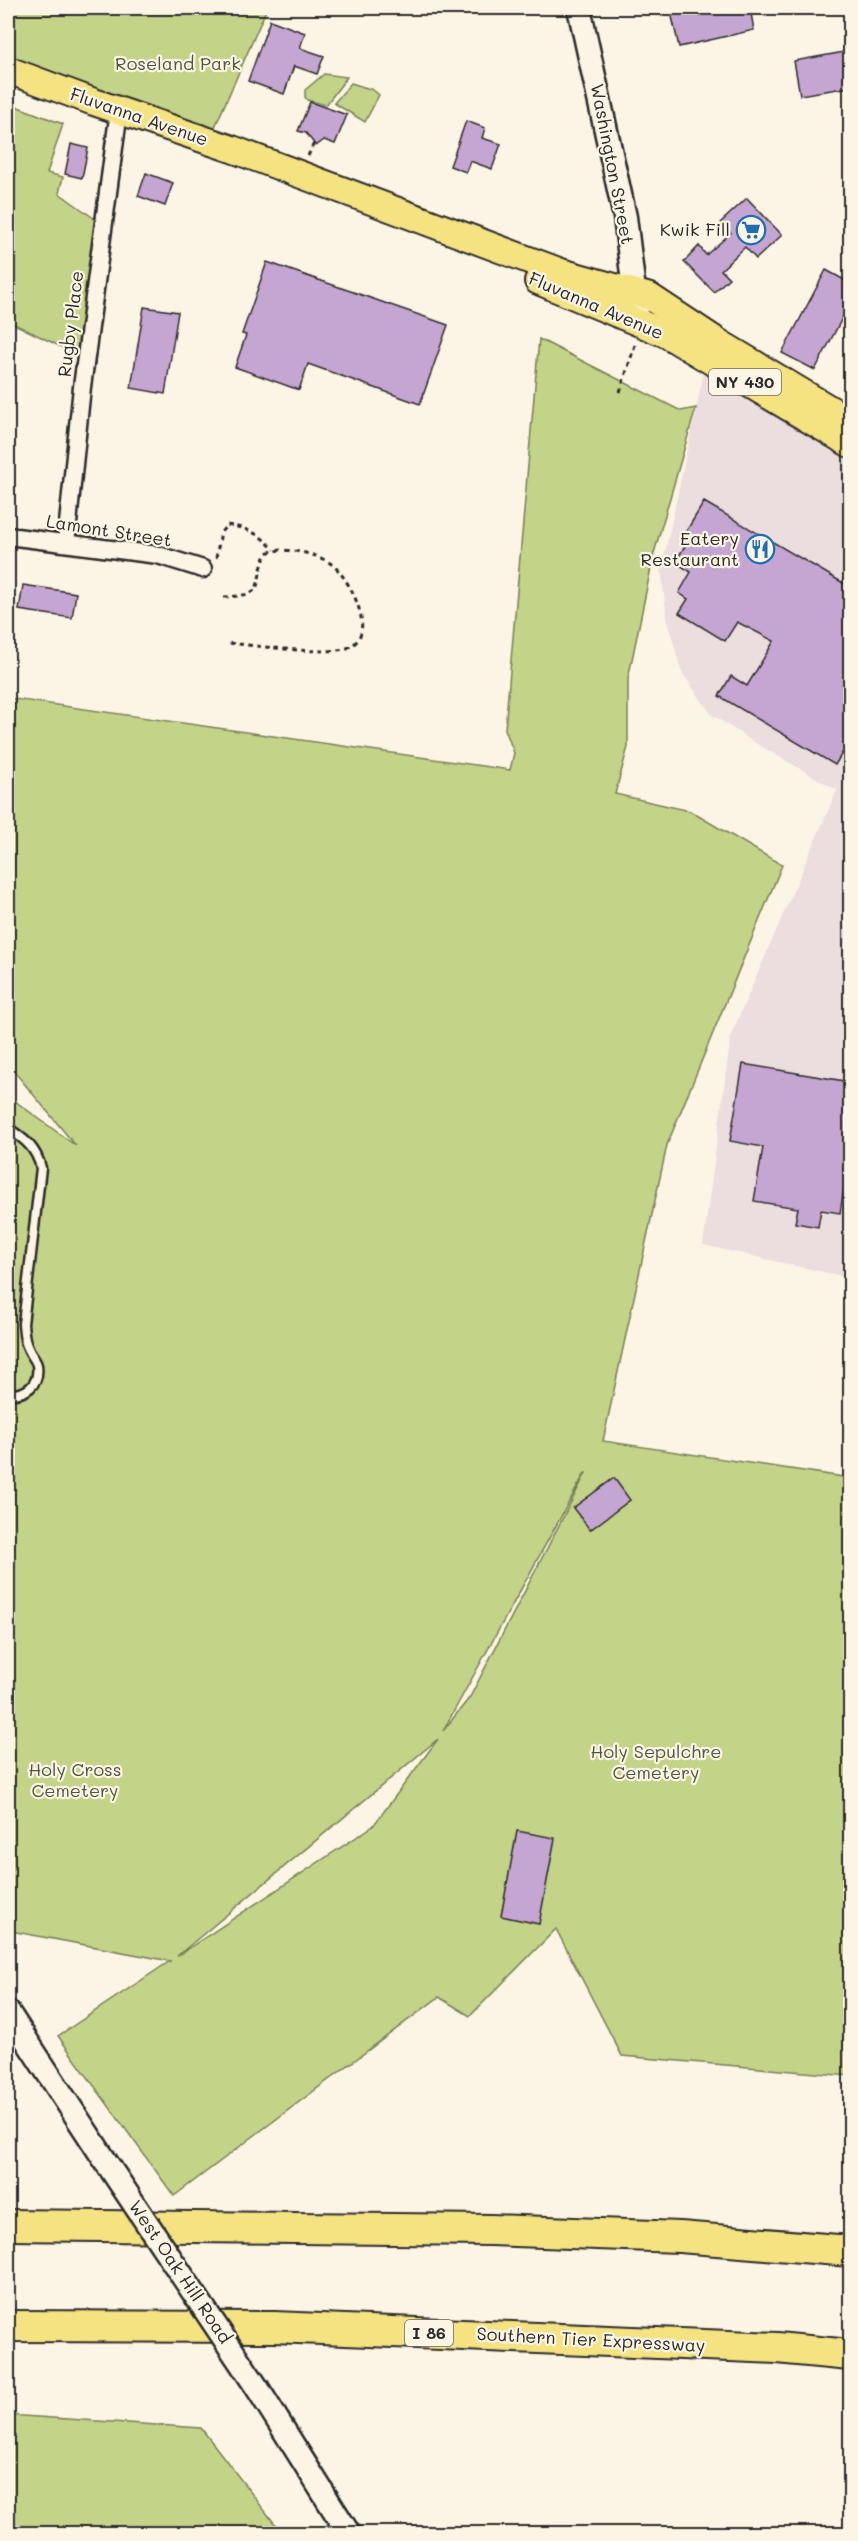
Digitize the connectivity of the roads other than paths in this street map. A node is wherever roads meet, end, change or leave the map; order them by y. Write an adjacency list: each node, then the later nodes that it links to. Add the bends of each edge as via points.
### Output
1 (579, 8): 5 (main road, Washington Street, via 625,217)
2 (8, 70): 3 (main road, Fluvanna Avenue)
3 (119, 110): 4 (main road, Fluvanna Avenue); 10 (street, Rugby Place, via 82,387)
4 (338, 189): 5 (main road, Fluvanna Avenue, via 576,277); 6 (main road, Fluvanna Avenue, via 341,203 363,213)
5 (634, 293): 6 (main road, Washington Street); 7 (main road, Fluvanna Avenue / NY 430, via 650,297)
6 (638, 323): 8 (main road, Fluvanna Avenue / NY 430, via 666,334)
7 (850, 421)
8 (850, 444)
9 (8, 536): 10 (street, Lamont Street)
10 (66, 543): 11 (street, Lamont Street)
11 (209, 566)
12 (8, 1128): 13 (lane, via 30,1143 41,1168 23,1324 37,1370 31,1389)
13 (8, 1394)
14 (8, 2012): 19 (main road, West Oak Hill Road, bridge, via 258,2389)
15 (8, 2224): 16 (highway, via 491,2230 680,2237)
16 (850, 2251)
17 (8, 2326): 18 (highway, Southern Tier Expressway / I 86, via 274,2327)
18 (850, 2355)
19 (349, 2534)

